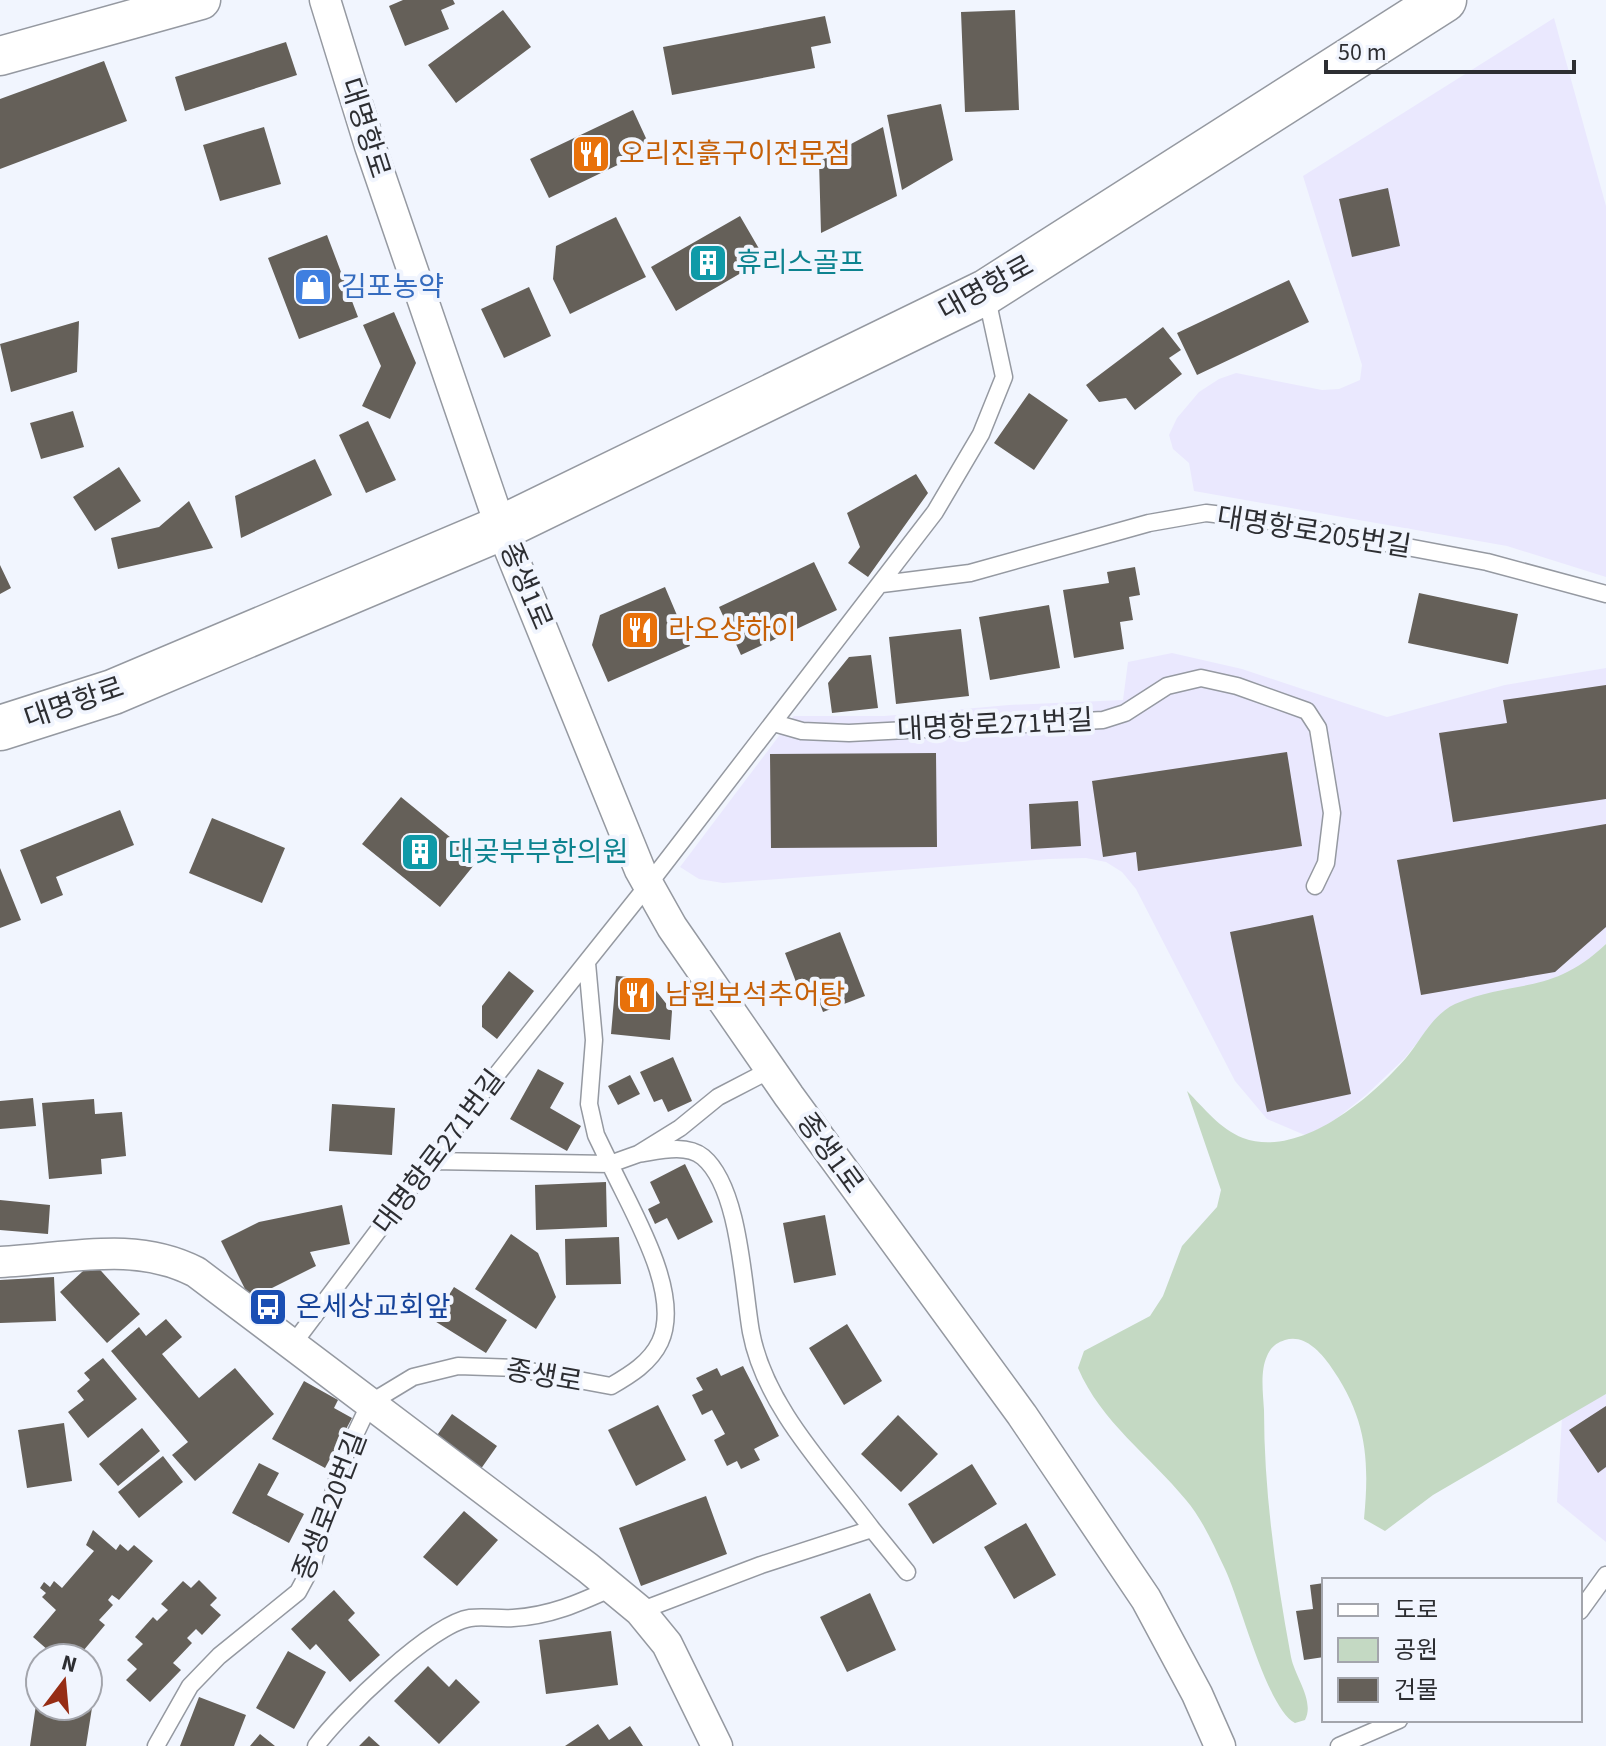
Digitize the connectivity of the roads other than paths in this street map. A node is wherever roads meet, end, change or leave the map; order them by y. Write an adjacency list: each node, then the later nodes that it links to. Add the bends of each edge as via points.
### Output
1 (201, 0): 4 (street)
2 (325, 0): 6 (street, 대명항로, via 374,161)
3 (1444, 0): 5 (main road, 대명항로)
4 (0, 56)
5 (986, 292): 6 (main road, 대명항로); 7 (lane, 대명항로271번길, via 1004,377 997,400 935,512)
6 (501, 528): 10 (main road, 대명항로, via 113,692); 11 (street, 종생1로)
7 (882, 584): 8 (lane, 대명항로205번길, via 970,573 1149,523 1206,513 1487,562); 9 (lane, 대명항로271번길)
8 (1606, 594)
9 (774, 723): 11 (lane, 대명항로271번길); 12 (lane, 대명항로271번길, via 802,731 849,733 1103,720 1181,680 1201,678 1237,686 1307,711 1318,728 1332,813 1326,863)
10 (0, 728)
11 (648, 885): 13 (lane, 대명항로271번길); 14 (street, 종생1로)
12 (1315, 886)
13 (587, 963): 16 (lane, 대명항로271번길); 17 (lane, via 594,1040 589,1104)
14 (770, 1070): 15 (lane, via 718,1097); 31 (street, 종생1로, via 1022,1415 1146,1599)
15 (638, 1154): 17 (lane); 21 (lane, via 680,1148 702,1155 716,1172 745,1270 751,1334 772,1391)
16 (431, 1161): 17 (lane); 19 (lane, 대명항로271번길)
17 (610, 1164): 20 (lane, 종생로, via 663,1283 668,1316 660,1343 640,1369 611,1386 514,1368 458,1366 413,1377)
18 (0, 1262): 19 (street, via 150,1254 196,1272)
19 (293, 1344): 20 (street)
20 (370, 1403): 24 (street); 28 (lane, 종생로20번길, via 343,1460 312,1566 298,1592 190,1686)
21 (872, 1529): 22 (lane); 26 (lane)
22 (907, 1572)
23 (1606, 1575): 25 (lane)
24 (612, 1588): 26 (street); 29 (lane, via 561,1612 470,1618 443,1627)
25 (1582, 1608)
26 (640, 1611): 30 (street, via 667,1644)
27 (1394, 1722): 32 (lane)
28 (156, 1746)
29 (316, 1746)
30 (717, 1746)
31 (1220, 1746)
32 (1339, 1746)

